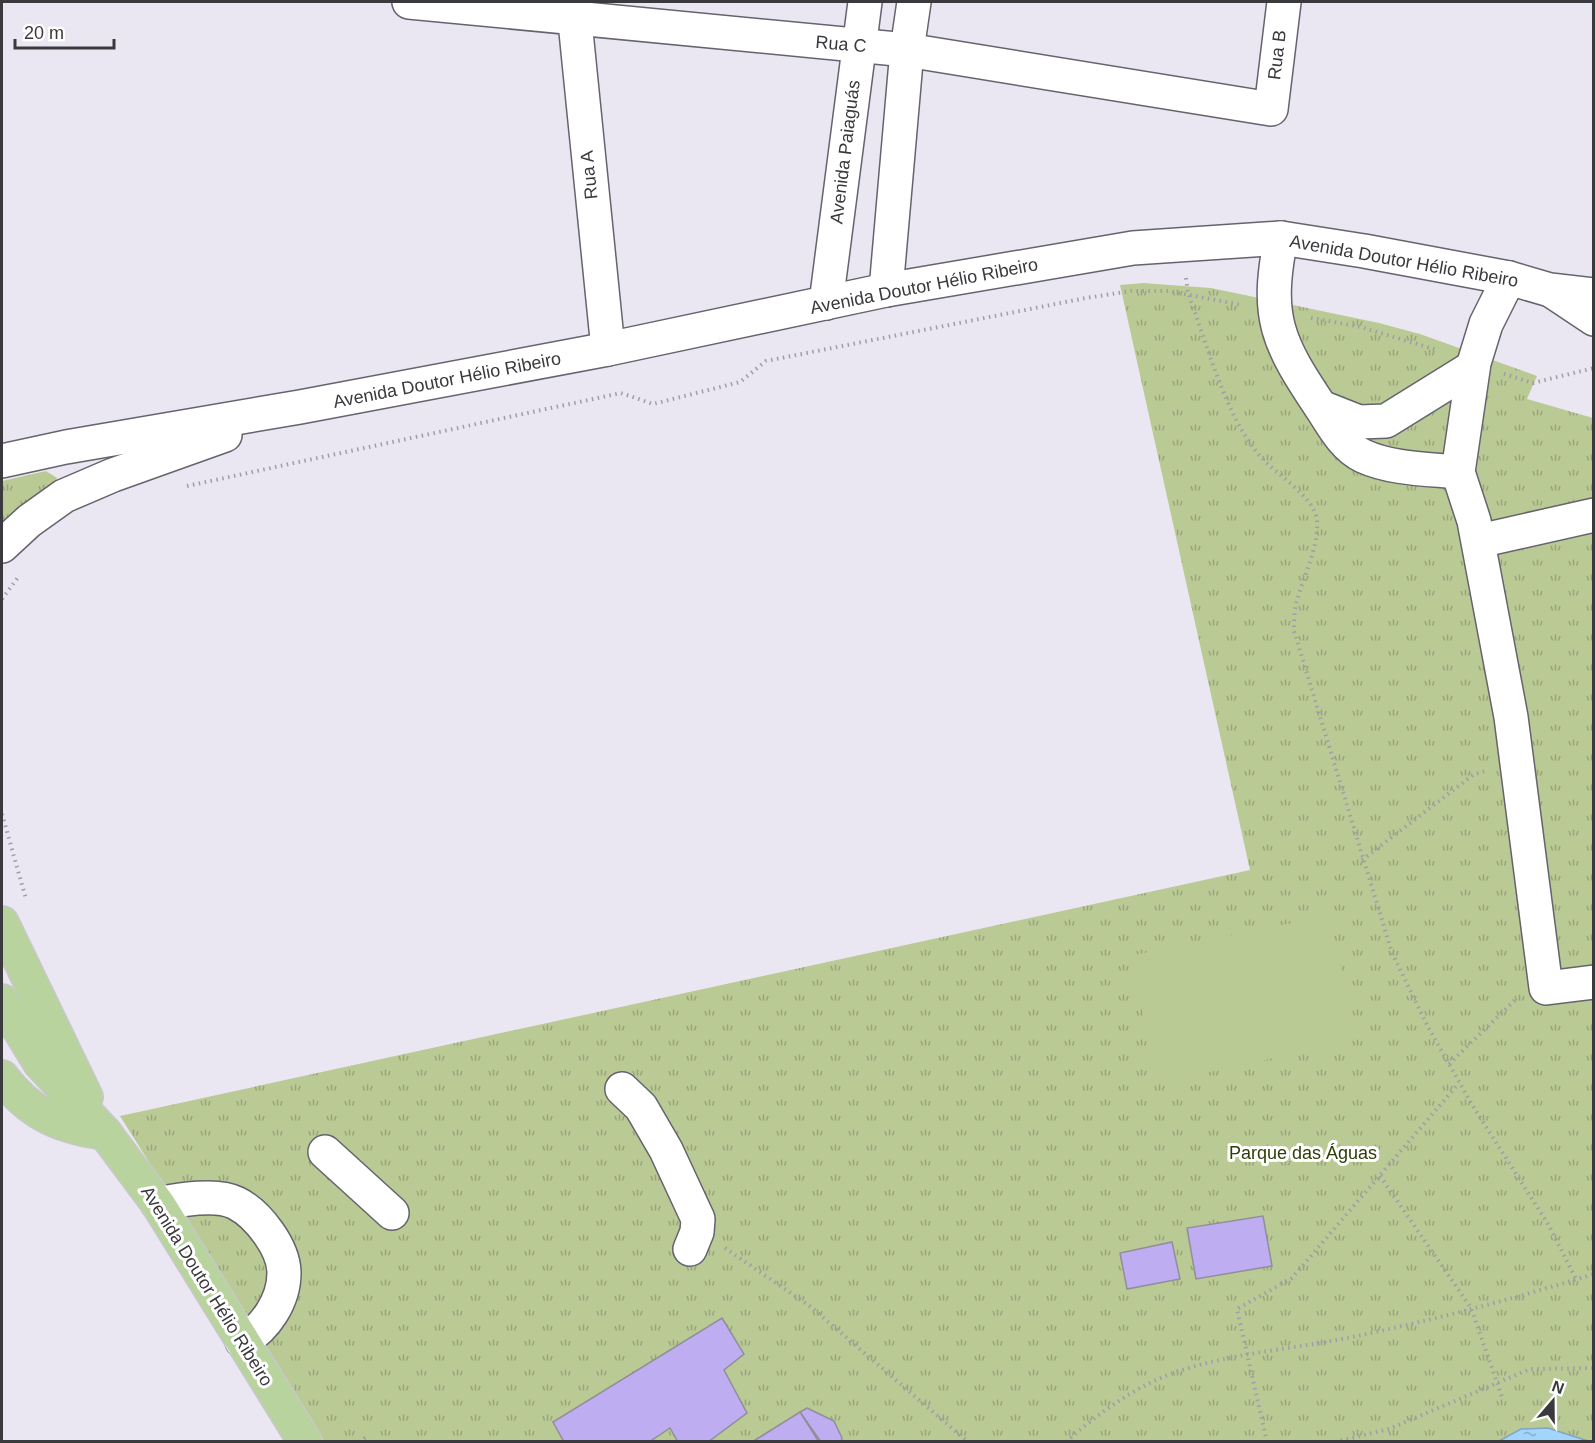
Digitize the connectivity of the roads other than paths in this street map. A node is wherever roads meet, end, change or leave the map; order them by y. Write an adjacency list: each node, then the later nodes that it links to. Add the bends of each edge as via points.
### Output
1 (409, 2): 5 (street, Rua C)
2 (864, 2): 6 (street, Avenida Paiaguás)
3 (915, 2): 7 (street)
4 (1284, 2): 8 (street, Rua B)
5 (573, 10): 6 (street, Rua C); 14 (street, Rua A)
6 (858, 46): 7 (street, Rua C); 12 (street, Avenida Paiaguás)
7 (907, 50): 8 (street, Rua C); 11 (street)
8 (1271, 109)
9 (1281, 238): 10 (street, Avenida Doutor Hélio Ribeiro); 11 (street, Avenida Doutor Hélio Ribeiro, via 1133,248); 17 (street, via 1273,276 1273,310 1293,367)
10 (1509, 278): 13 (street, Avenida Doutor Hélio Ribeiro, via 1551,290); 15 (street, via 1486,324)
11 (886, 290): 12 (street, Avenida Doutor Hélio Ribeiro)
12 (826, 303): 14 (street, Avenida Doutor Hélio Ribeiro)
13 (1593, 314)
14 (608, 349): 16 (street, Avenida Doutor Hélio Ribeiro)
15 (1473, 365): 17 (street, via 1386,421 1359,422); 19 (street)
16 (300, 407): 18 (street, Avenida Doutor Hélio Ribeiro); 22 (street, Avenida Doutor Hélio Ribeiro, via 64,496)
17 (1321, 407): 19 (street, via 1351,449 1366,457)
18 (2, 461)
19 (1458, 472): 21 (street)
20 (1593, 515): 21 (street)
21 (1479, 541): 24 (street, via 1517,767 1546,987)
22 (2, 546)
23 (2, 923): 28 (main road, Avenida Doutor Hélio Ribeiro)
24 (1593, 982)
25 (2, 1001): 28 (main road, Avenida Doutor Hélio Ribeiro, via 40,1064)
26 (2, 1077): 28 (main road, via 47,1119 73,1129)
27 (622, 1089): 32 (street, via 641,1107 698,1219 698,1232)
28 (105, 1133): 30 (main road, Avenida Doutor Hélio Ribeiro)
29 (325, 1152): 31 (street)
30 (158, 1204): 33 (main road, Avenida Doutor Hélio Ribeiro); 33 (street, via 183,1199 235,1202 258,1219 270,1236 284,1273 280,1298 264,1325)
31 (392, 1213)
32 (690, 1249)
33 (242, 1341): 34 (main road, Avenida Doutor Hélio Ribeiro)
34 (305, 1442)

